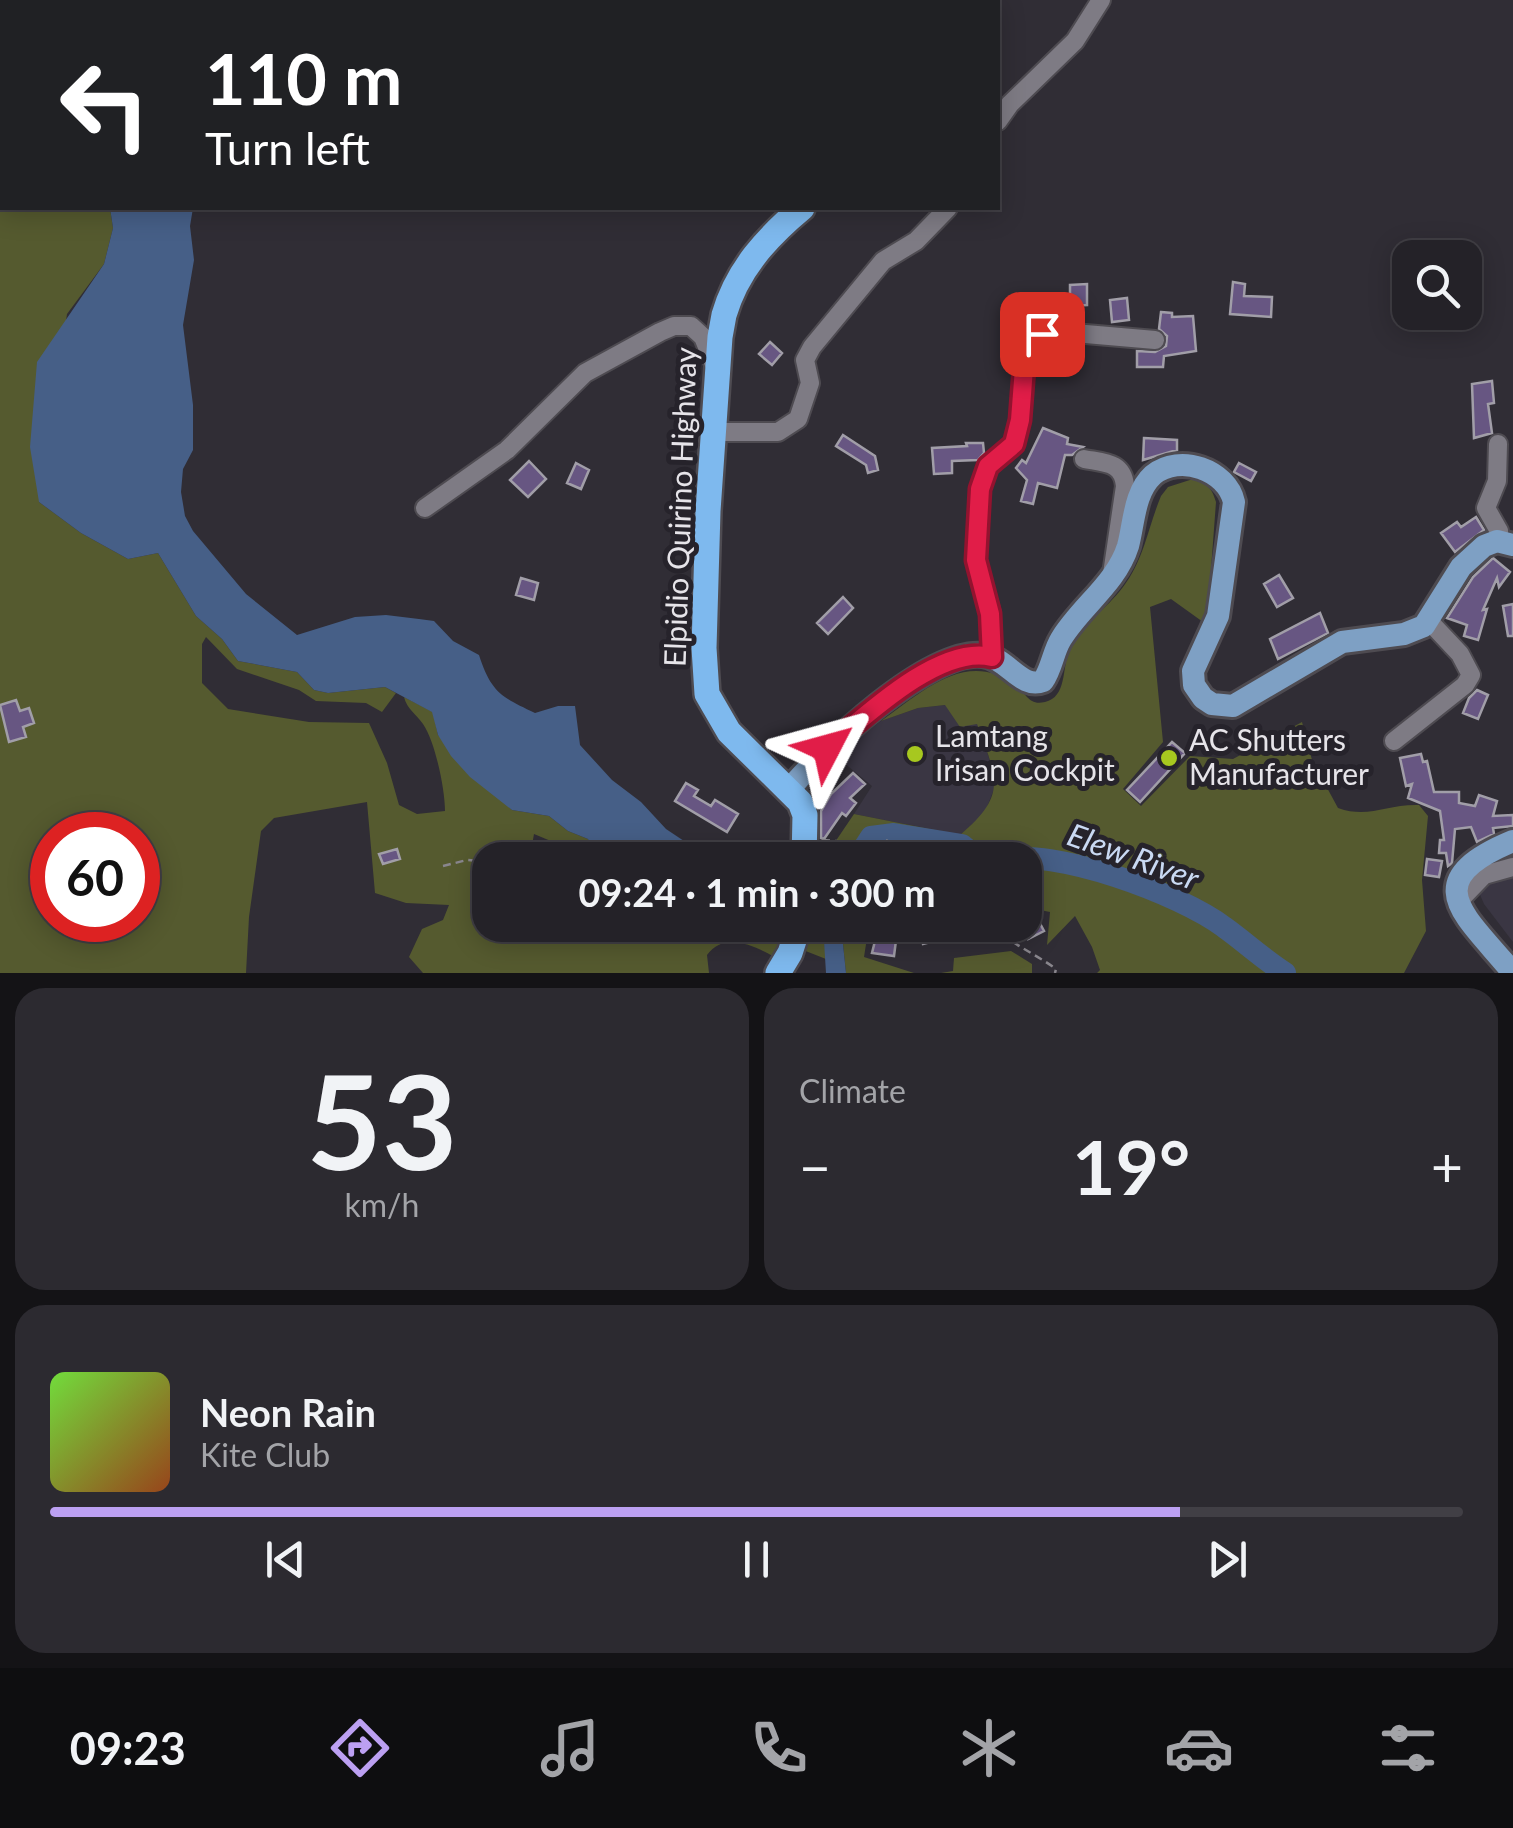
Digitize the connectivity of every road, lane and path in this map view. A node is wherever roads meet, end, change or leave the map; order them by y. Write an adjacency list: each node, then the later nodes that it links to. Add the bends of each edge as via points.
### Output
1 (1101, 0): 2 (street, via 1075,41)
2 (1000, 118)
3 (800, 210): 6 (highway, Elpidio Quirino Highway, via 738,278 724,314)
4 (946, 210): 7 (street, via 873,272 812,347 798,419 778,432)
5 (1155, 340): 14 (street, via 1051,331 1025,355 1014,444 988,466 980,489 976,560 990,614)
6 (718, 374): 7 (highway, Elpidio Quirino Highway); 10 (street, via 697,330 683,324 667,328 585,372 506,450)
7 (713, 432): 16 (highway, Elpidio Quirino Highway, via 707,694 729,732)
8 (1498, 444): 11 (street, via 1497,481 1486,508)
9 (1084, 459): 12 (street, via 1124,472)
10 (425, 508)
11 (1505, 543): 13 (main road, via 1484,546 1461,566)
12 (1112, 580): 13 (main road, via 1151,477 1193,466 1223,480 1234,502 1218,616 1193,672 1198,693 1212,704 1233,706 1342,642 1404,634); 14 (main road, via 1062,636 1043,681 1026,682)
13 (1429, 621): 15 (street, via 1471,675)
14 (992, 657): 16 (main road, via 957,658 897,691 827,748)
15 (1394, 741)
16 (788, 791): 18 (highway, Elpidio Quirino Highway, via 800,802)
17 (1513, 841): 24 (main road, via 1464,869 1455,889)
18 (807, 842)
19 (821, 842): 20 (path)
20 (865, 842)
21 (472, 860): 22 (path)
22 (444, 866)
23 (1513, 867): 24 (street, via 1484,875)
24 (1458, 902): 29 (main road)
25 (794, 942): 27 (highway)
26 (1011, 942): 28 (path)
27 (778, 973)
28 (1055, 973)
29 (1513, 973)

